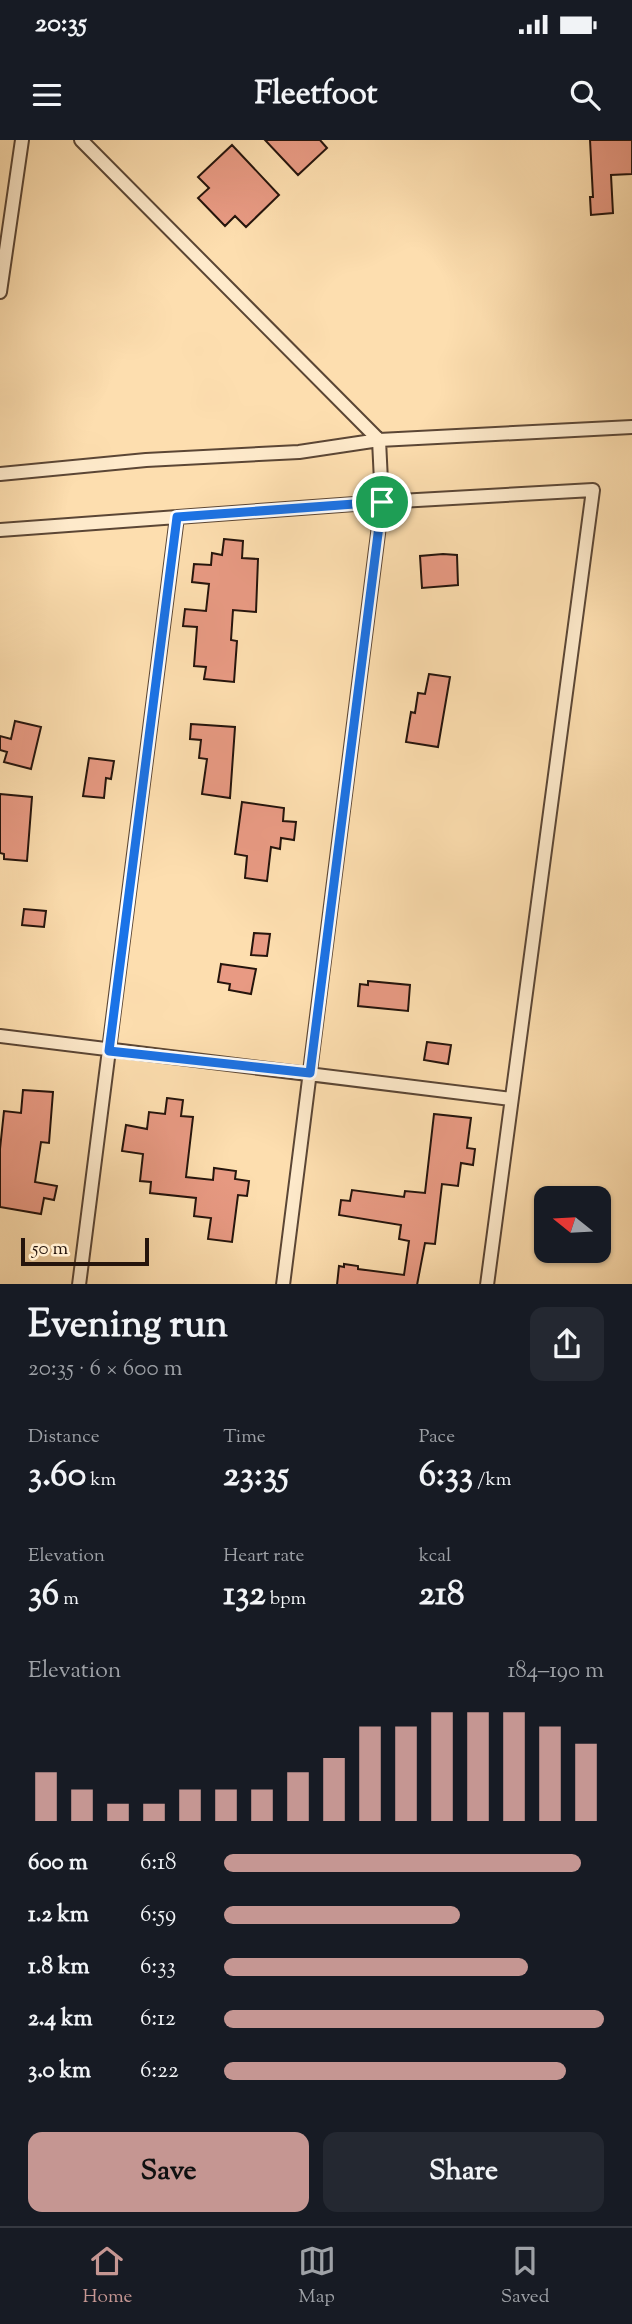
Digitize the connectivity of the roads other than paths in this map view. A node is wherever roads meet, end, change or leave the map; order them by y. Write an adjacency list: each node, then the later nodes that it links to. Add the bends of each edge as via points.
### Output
1 (22, 140): 3 (street)
2 (81, 140): 5 (street)
3 (0, 292)
4 (632, 427): 5 (street)
5 (379, 440): 6 (street, via 299,452); 7 (street)
6 (0, 474)
7 (382, 502): 8 (street); 12 (street); 13 (street, via 593,490)
8 (177, 517): 9 (street); 11 (street)
9 (0, 530)
10 (0, 1036): 11 (street)
11 (109, 1051): 12 (street); 14 (street)
12 (310, 1073): 13 (street); 15 (street)
13 (511, 1099): 16 (street)
14 (79, 1284)
15 (283, 1284)
16 (487, 1284)

